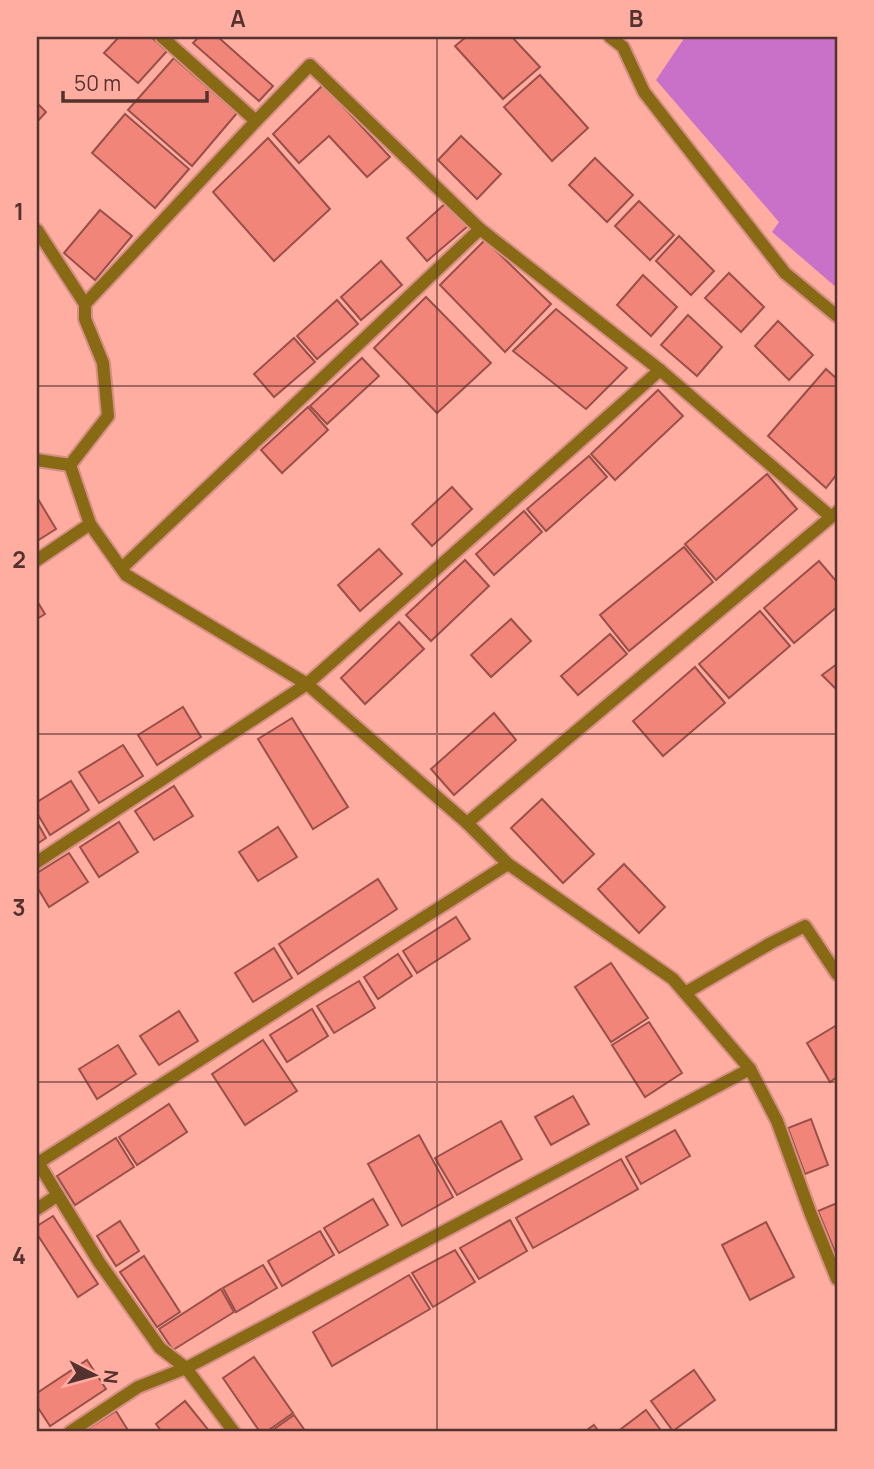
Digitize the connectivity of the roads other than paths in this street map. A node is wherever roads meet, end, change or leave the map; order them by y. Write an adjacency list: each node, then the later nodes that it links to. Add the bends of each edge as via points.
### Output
1 (162, 37): 3 (street)
2 (610, 37): 7 (street, via 623,47 644,92 785,273)
3 (256, 121): 4 (street, via 310,65); 6 (street)
4 (480, 229): 8 (street); 14 (street)
5 (37, 230): 6 (street)
6 (85, 304): 10 (street, via 85,319 103,363 108,416)
7 (837, 316)
8 (660, 370): 11 (street); 15 (street)
9 (37, 460): 10 (street)
10 (70, 465): 12 (street)
11 (834, 514): 16 (street)
12 (90, 524): 13 (street); 14 (street)
13 (37, 560)
14 (122, 568): 15 (street, via 126,575)
15 (307, 684): 16 (street); 17 (street)
16 (467, 823): 18 (street)
17 (37, 862)
18 (508, 864): 20 (street, via 673,979); 22 (street)
19 (837, 974): 20 (street, via 805,926)
20 (685, 993): 21 (street)
21 (750, 1069): 25 (street, via 777,1121); 26 (street)
22 (37, 1162): 23 (street)
23 (58, 1195): 24 (street); 26 (street, via 160,1348)
24 (37, 1209)
25 (837, 1279)
26 (186, 1368): 27 (street, via 138,1387); 28 (street)
27 (70, 1432)
28 (234, 1432)

